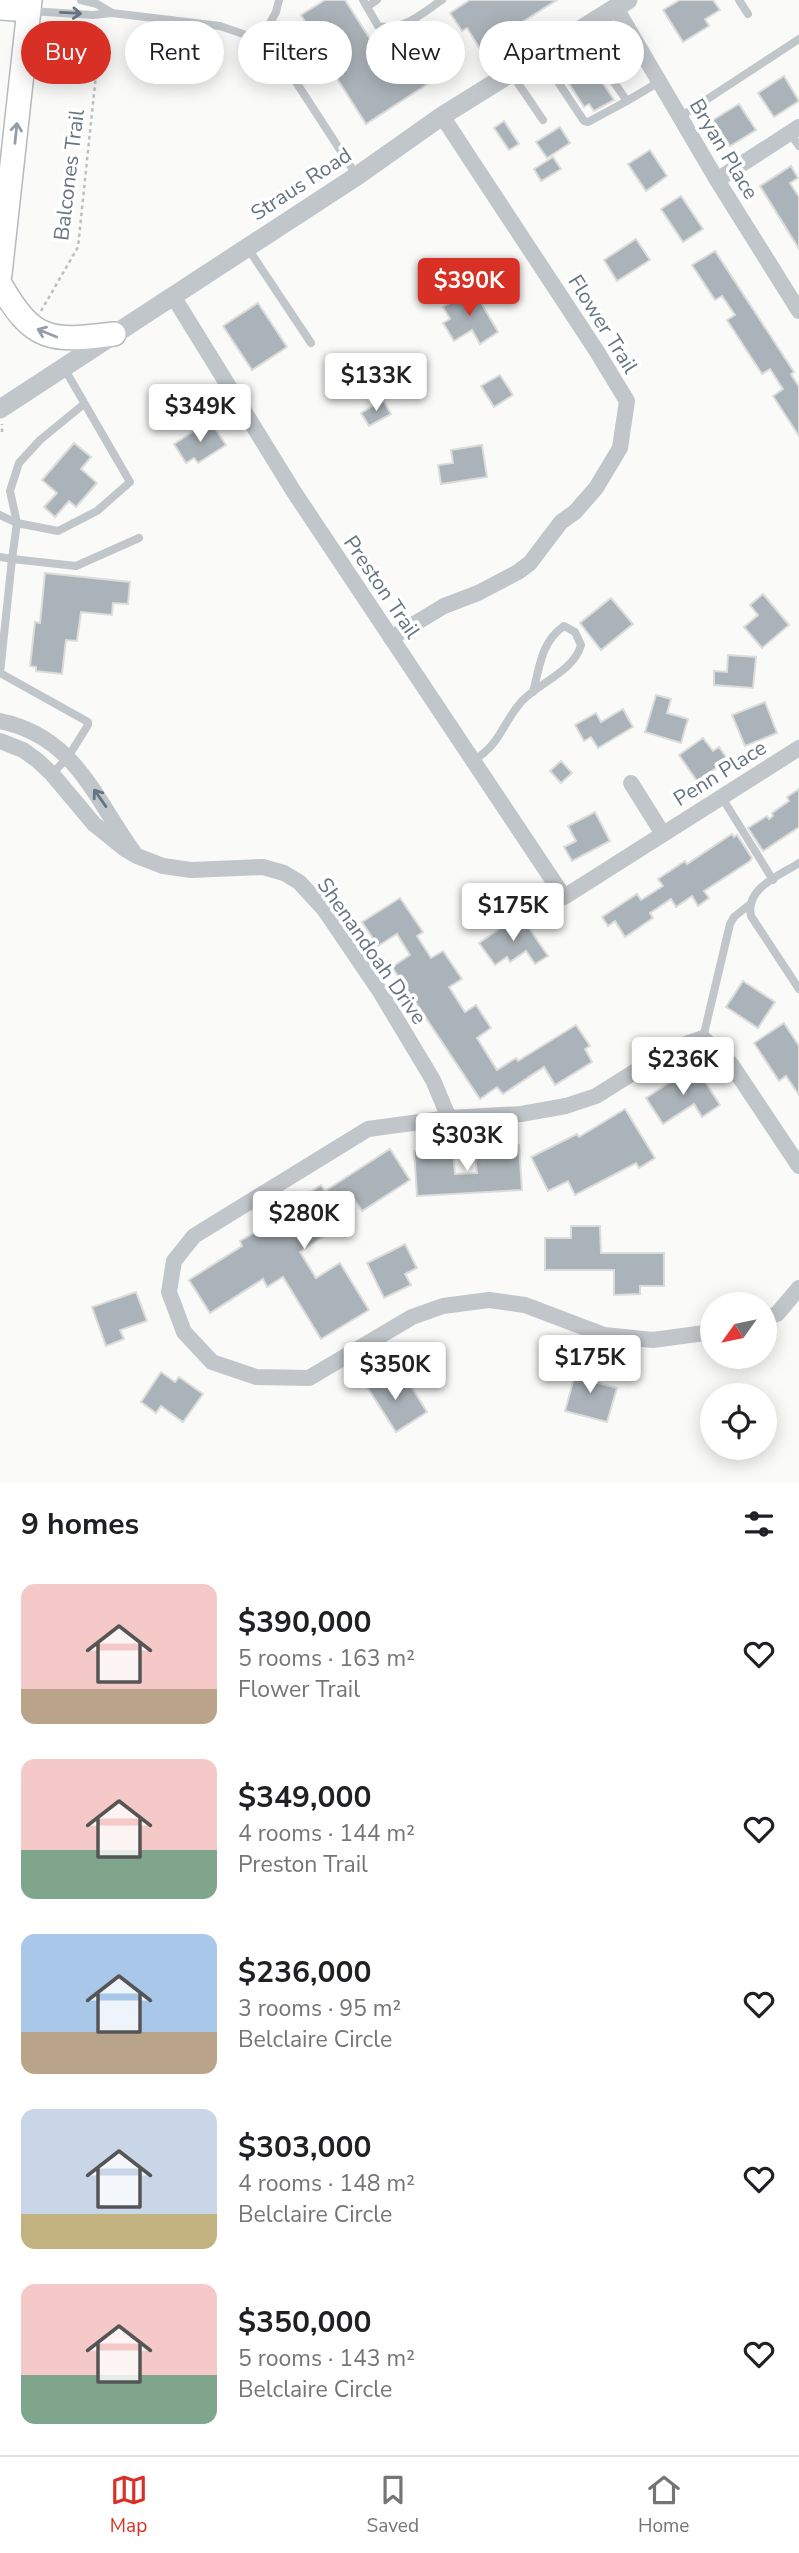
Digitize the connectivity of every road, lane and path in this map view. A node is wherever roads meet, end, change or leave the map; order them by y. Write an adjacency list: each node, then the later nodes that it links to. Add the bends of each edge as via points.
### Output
1 (81, 0): 10 (lane)
2 (279, 0): 12 (lane)
3 (377, 0): 6 (lane)
4 (442, 0): 6 (lane, via 402,26 389,29 378,26)
5 (739, 0): 11 (lane)
6 (365, 4)
7 (30, 5): 9 (main road); 10 (lane, one-way to 10, via 93,15); 31 (main road, one-way to 7)
8 (615, 7): 13 (street, Straus Road); 16 (street, Bryan Place)
9 (0, 9)
10 (112, 13): 14 (lane)
11 (748, 14)
12 (271, 21)
13 (594, 21)
14 (238, 32)
15 (799, 39): 25 (lane)
16 (659, 82): 23 (lane); 25 (street, Bryan Place)
17 (95, 84): 35 (path, Balcones Trail, via 78,247)
18 (297, 84): 28 (lane)
19 (493, 84): 24 (street, Straus Road)
20 (518, 84): 26 (lane)
21 (559, 84): 23 (lane, via 584,121)
22 (615, 84): 23 (lane)
23 (627, 101)
24 (442, 116): 28 (street, Straus Road); 46 (street, Flower Trail, via 627,401 620,448 602,478 530,563)
25 (680, 117): 29 (street, Bryan Place)
26 (542, 120)
27 (796, 135): 29 (street)
28 (357, 176): 30 (street, Straus Road)
29 (717, 180): 34 (street, Bryan Place)
30 (247, 247): 33 (street, Straus Road); 37 (lane)
31 (0, 274)
32 (0, 284): 36 (main road, one-way to 32, via 55,338 28,324)
33 (173, 296): 36 (street, Straus Road); 46 (street, Preston Trail)
34 (799, 311)
35 (38, 316)
36 (114, 334): 38 (street, Straus Road)
37 (312, 343)
38 (63, 368): 39 (lane); 40 (street, Straus Road)
39 (85, 404): 42 (lane, via 19,463 10,491); 42 (lane, via 130,482 97,511 58,531)
40 (0, 409)
41 (0, 515): 42 (lane)
42 (17, 523): 45 (lane)
43 (139, 538): 45 (lane, via 76,566)
44 (0, 557): 45 (lane)
45 (12, 559): 51 (lane, via 0,673 85,718 88,725)
46 (391, 638): 52 (street, Preston Trail)
47 (533, 692): 47 (lane, via 578,658 581,645 575,632 564,626 551,635); 52 (lane, via 510,716 491,748)
48 (0, 721): 51 (street, via 36,733)
49 (0, 741): 53 (street, Shenandoah Drive, via 23,750)
50 (799, 748): 55 (street, Penn Place)
51 (68, 757): 53 (lane); 57 (street, one-way to 51)
52 (474, 760): 60 (street, Preston Trail)
53 (52, 774): 57 (street, Shenandoah Drive, via 94,824)
54 (631, 783): 56 (street, Penn Place)
55 (721, 796): 56 (street, Penn Place); 59 (lane)
56 (663, 834): 60 (street, Penn Place)
57 (137, 856): 64 (street, Shenandoah Drive, via 191,870 263,867 299,882 324,909 379,990 433,1080)
58 (799, 863): 59 (lane)
59 (773, 880): 61 (lane)
60 (564, 897)
61 (749, 905): 62 (lane, via 751,916); 63 (lane, via 730,924)
62 (799, 989)
63 (703, 1038): 64 (street, via 671,1049 596,1096 566,1106); 65 (street, via 731,1064)
64 (449, 1118): 68 (street, via 368,1129 194,1236 174,1261 169,1292 184,1332 212,1362 256,1377 309,1378 412,1317 443,1306 489,1300 525,1305 604,1335 653,1340)
65 (799, 1166)
66 (799, 1288): 67 (street)
67 (777, 1314)
68 (700, 1334)

